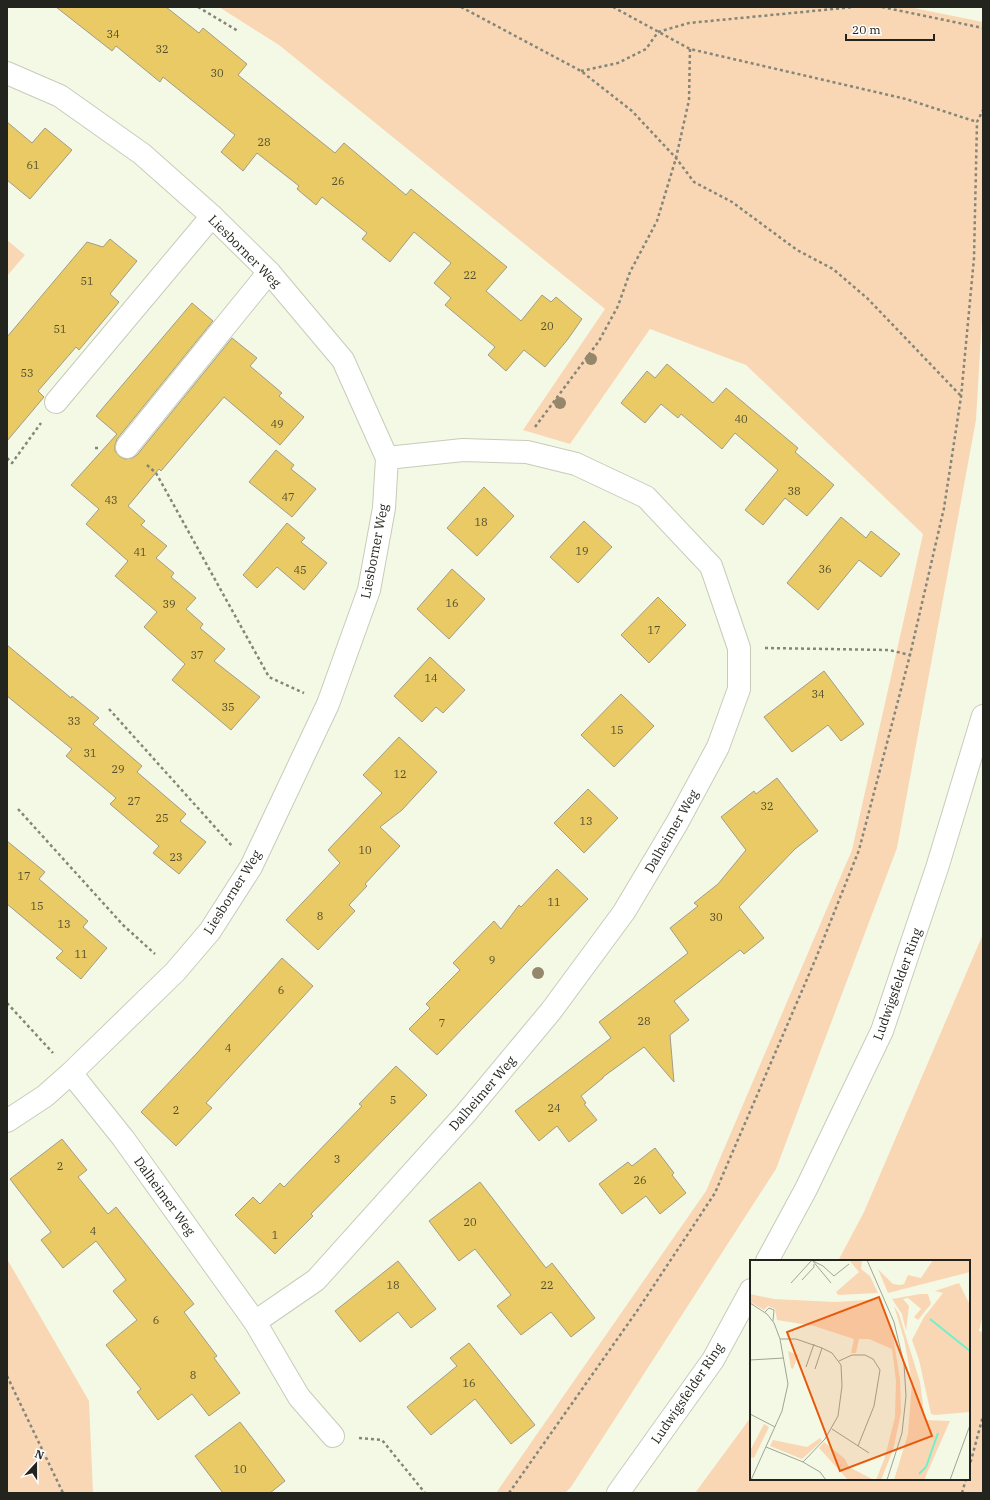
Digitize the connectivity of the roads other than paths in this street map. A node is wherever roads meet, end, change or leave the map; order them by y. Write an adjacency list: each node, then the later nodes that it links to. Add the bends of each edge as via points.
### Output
1 (7, 73): 2 (street, Liesborner Weg, via 60,96 142,154)
2 (212, 216): 3 (street, Liesborner Weg); 4 (street)
3 (269, 272): 5 (street); 6 (street, Liesborner Weg, via 343,360)
4 (56, 402)
5 (127, 447)
6 (387, 458): 8 (street, Liesborner Weg, via 384,508 369,590 328,704 251,867 210,931 175,972); 12 (street, Dalheimer Weg, via 463,450 527,452 576,464 646,497 711,566 739,648 739,689 718,747 678,823 624,912 551,1011 466,1113 316,1280)
7 (983, 716): 10 (street, Ludwigsfelder Ring, via 937,868 882,1031 806,1189)
8 (72, 1073): 9 (street, Liesborner Weg, via 45,1096); 12 (street, Dalheimer Weg, via 123,1138)
9 (7, 1121)
10 (768, 1260)
11 (750, 1292): 14 (street, Ludwigsfelder Ring, via 713,1360)
12 (255, 1322): 13 (street, Dalheimer Weg, via 299,1397)
13 (333, 1436)
14 (618, 1493)

